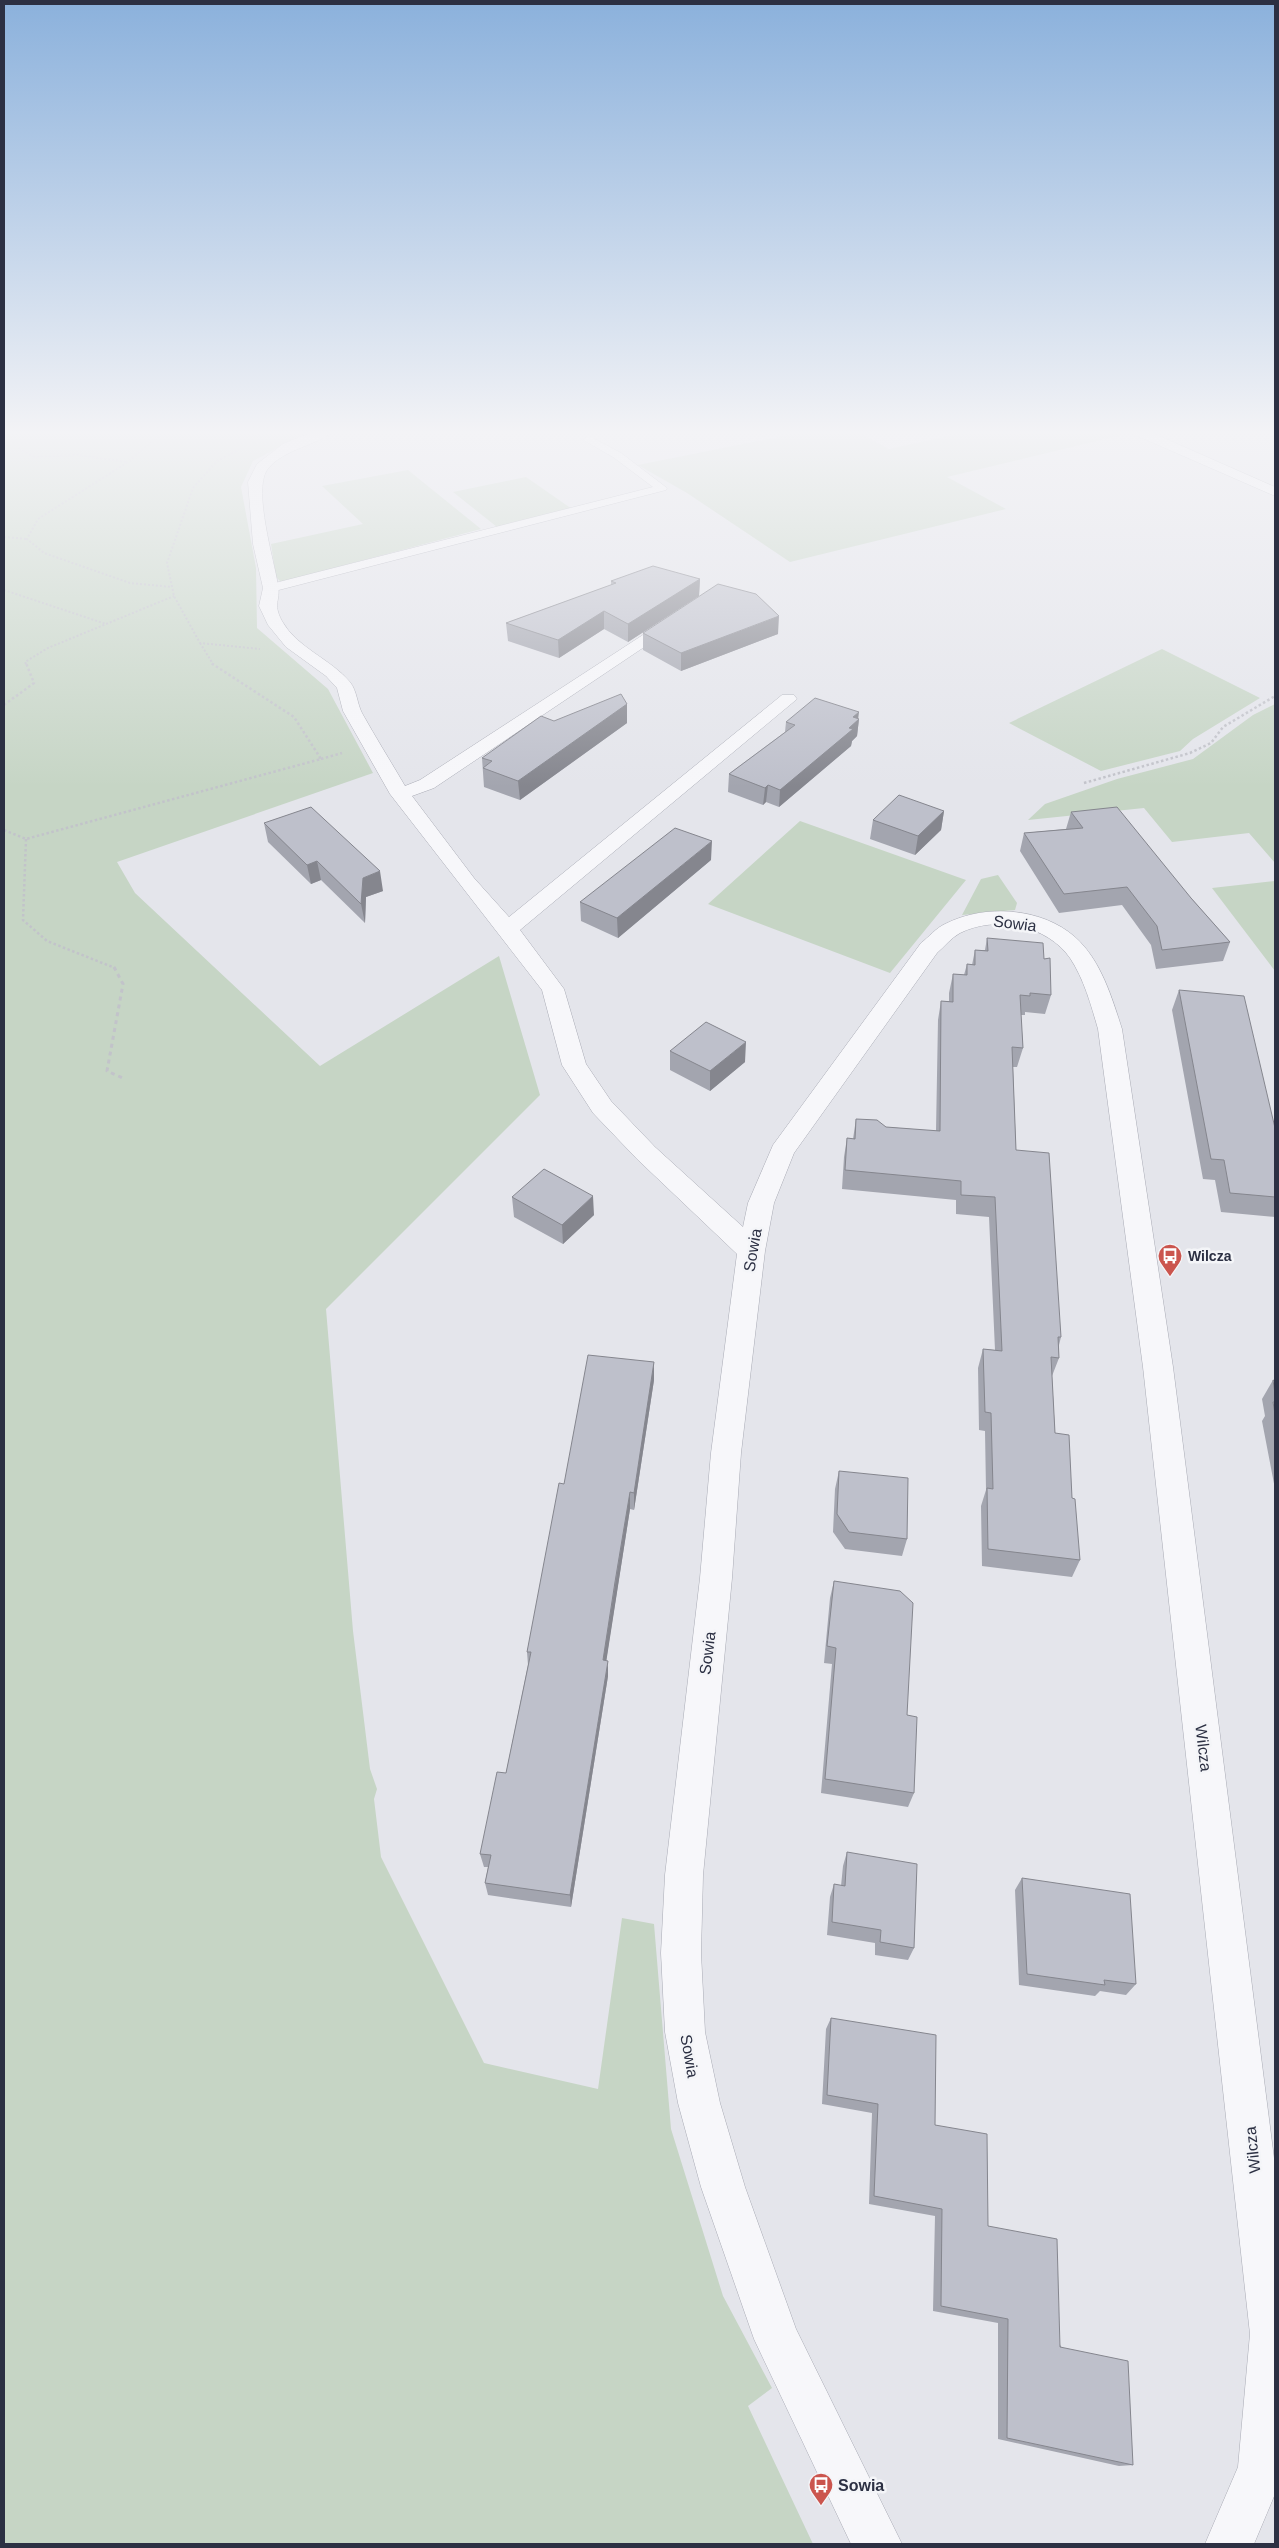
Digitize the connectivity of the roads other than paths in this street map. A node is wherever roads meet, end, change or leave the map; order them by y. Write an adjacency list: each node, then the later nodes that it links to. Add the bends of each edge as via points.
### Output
1 (262, 550): 3 (street)
2 (420, 550): 3 (lane)
3 (271, 588): 6 (street, via 267,606 276,626 292,643 332,672 345,687 352,711)
4 (690, 612): 6 (street, via 427,784)
5 (788, 699): 7 (street)
6 (400, 794): 7 (street, via 467,882)
7 (508, 929): 9 (street, via 553,989 574,1065 602,1107)
8 (1079, 954): 9 (street, Sowia, via 1044,926 1013,919 981,919 953,928 929,948 782,1151 760,1203); 11 (street, Wilcza, via 1100,994 1110,1029 1147,1290 1231,1963 1273,2334 1262,2468)
9 (751, 1251): 10 (street, Sowia, via 726,1454 684,1875 681,1953 685,2032 698,2104 723,2187 777,2339)
10 (876, 2544)
11 (1230, 2544)

